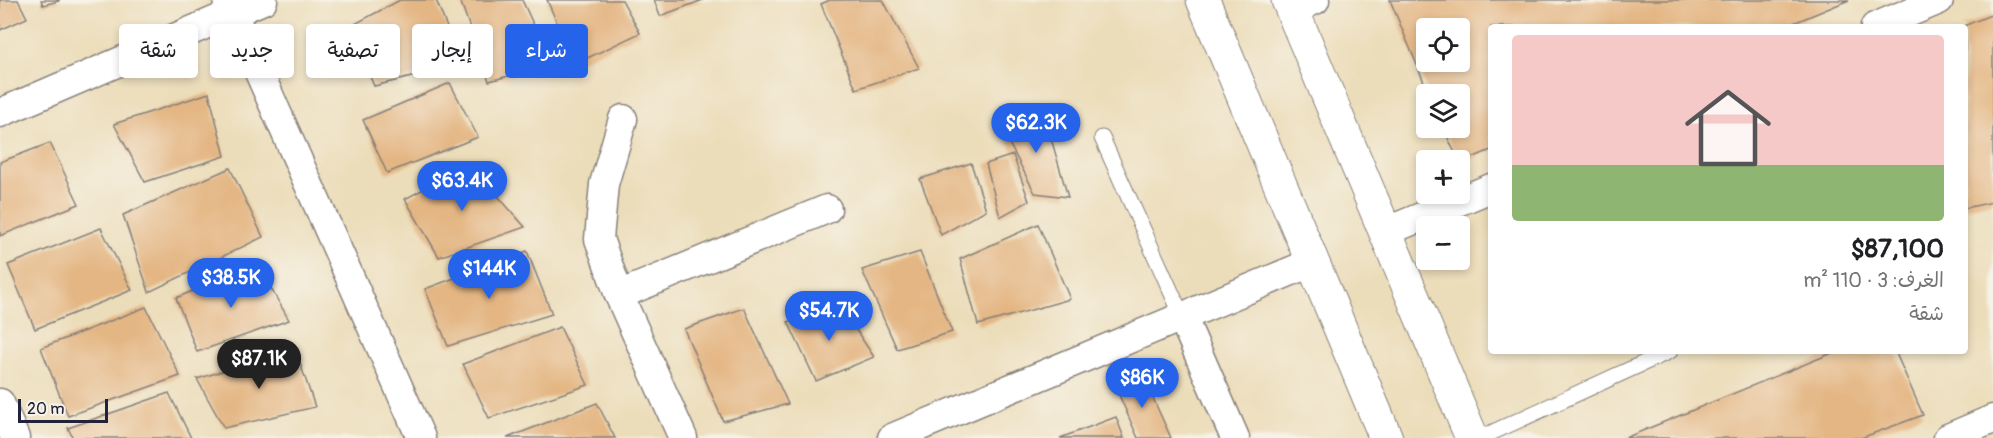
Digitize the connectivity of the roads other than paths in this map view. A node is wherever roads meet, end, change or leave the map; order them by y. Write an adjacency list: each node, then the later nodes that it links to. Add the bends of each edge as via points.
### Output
1 (263, 0): 5 (street)
2 (1203, 0): 13 (main road)
3 (1939, 0): 6 (street)
4 (1298, 3): 12 (main road)
5 (229, 7): 7 (street); 20 (street)
6 (1882, 24)
7 (0, 113)
8 (623, 118): 14 (street, via 604,184 599,239)
9 (1102, 138): 15 (lane)
10 (1488, 189): 12 (street)
11 (827, 208): 14 (street)
12 (1385, 232): 25 (main road)
13 (1313, 262): 15 (street); 24 (main road)
14 (619, 295): 21 (street)
15 (1182, 316): 22 (street); 23 (street)
16 (1663, 354): 26 (lane)
17 (0, 403): 19 (street)
18 (1993, 419): 27 (street)
19 (15, 438)
20 (421, 438)
21 (683, 438)
22 (892, 438)
23 (1234, 438)
24 (1386, 438)
25 (1472, 438)
26 (1480, 438)
27 (1948, 438)

